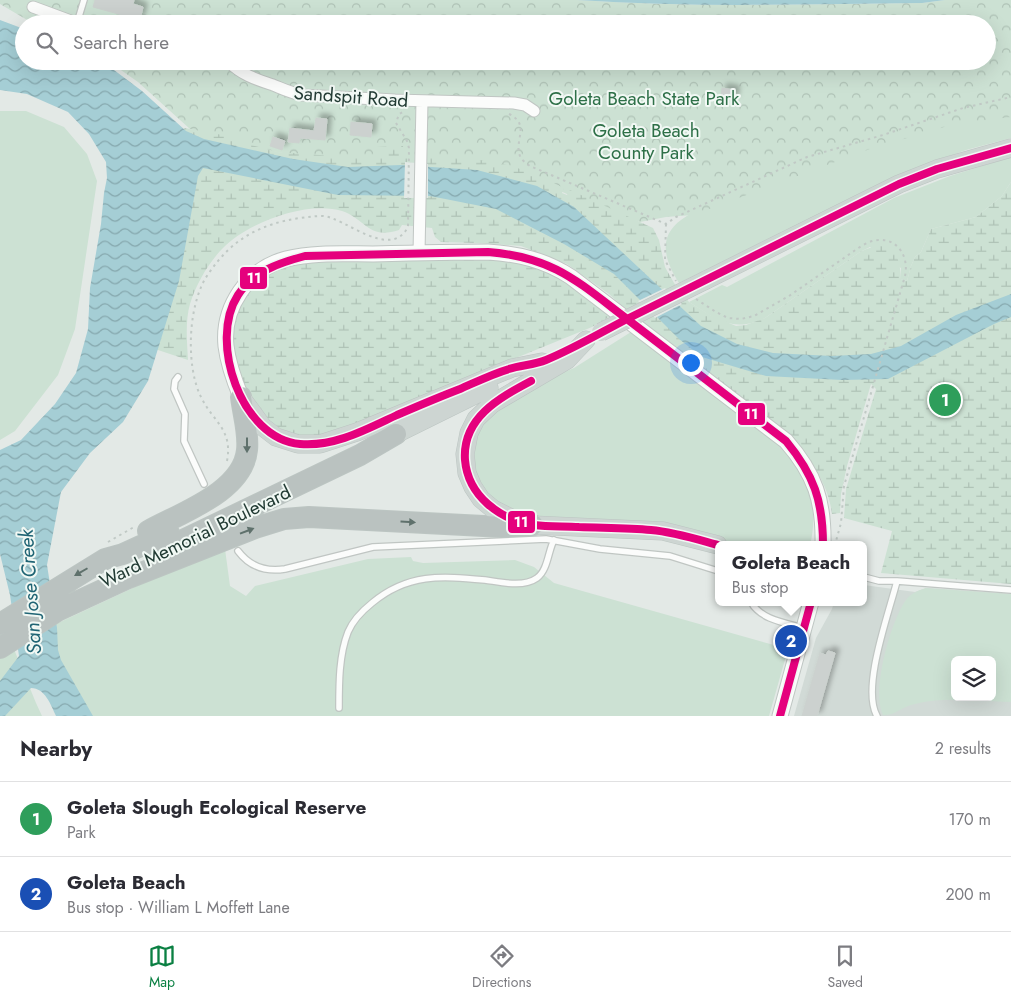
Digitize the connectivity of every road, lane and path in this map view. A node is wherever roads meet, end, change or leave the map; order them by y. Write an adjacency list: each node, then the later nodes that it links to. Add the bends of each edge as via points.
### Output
1 (84, 0): 4 (lane)
2 (33, 7): 3 (street)
3 (56, 15)
4 (80, 15)
5 (238, 70): 7 (street, Sandspit Road, via 289,93)
6 (1011, 97): 12 (path, via 962,108 807,158)
7 (422, 101): 8 (street, Sandspit Road, via 514,103); 14 (street, Sandspit Road)
8 (534, 111)
9 (403, 112): 13 (path, via 396,123 409,148 408,227)
10 (509, 114): 12 (path, via 520,122 518,151 521,159 530,166)
11 (1011, 148): 17 (main road, Ward Memorial Boulevard, bridge, via 937,169 899,184)
12 (666, 224): 15 (path, via 665,260)
13 (404, 233)
14 (419, 253): 20 (street, via 305,256 268,266 255,275 237,296 226,327 227,354); 25 (street, via 512,254 544,262 571,277 786,441 799,456 818,492)
15 (677, 283)
16 (691, 295): 26 (path, via 728,318 741,319 766,311 854,250 877,240 893,243 903,254 906,268 903,281 844,486 841,523)
17 (594, 336): 18 (main road, Ward Memorial Boulevard); 23 (main road, via 567,360 486,409 476,419 467,440 467,473 481,499 502,514)
18 (542, 362): 20 (main road, via 512,368 320,444 298,444 276,436 263,426); 21 (main road, Ward Memorial Boulevard)
19 (178, 377): 22 (lane, via 174,389 185,414 184,441)
20 (240, 397): 29 (highway, one-way to 29, via 248,450 242,469 234,480 214,496 119,547)
21 (396, 434): 29 (highway, Ward Memorial Boulevard, via 123,554); 36 (highway, Ward Memorial Boulevard, via 360,455 146,558)
22 (204, 484)
23 (533, 525): 27 (main road, via 663,531); 36 (highway, one-way to 23, via 164,563 284,519 309,517 503,527)
24 (554, 540): 28 (lane, via 373,547 271,571 251,563); 30 (lane, via 600,549 670,556); 40 (lane, via 542,572 524,583 424,579 401,584 378,598 354,622 347,636 340,670)
25 (823, 541)
26 (835, 541)
27 (715, 544)
28 (238, 551)
29 (105, 559): 37 (highway, Ward Memorial Boulevard, one-way to 37)
30 (715, 571)
31 (867, 578): 32 (lane)
32 (897, 581): 33 (lane); 42 (lane, via 874,675 872,696)
33 (1011, 590)
34 (754, 606): 38 (lane, via 758,612)
35 (810, 606): 38 (street)
36 (57, 611): 39 (highway, Ward Memorial Boulevard)
37 (0, 624)
38 (804, 629): 41 (street)
39 (0, 648)
40 (339, 708)
41 (780, 716)
42 (878, 716)

